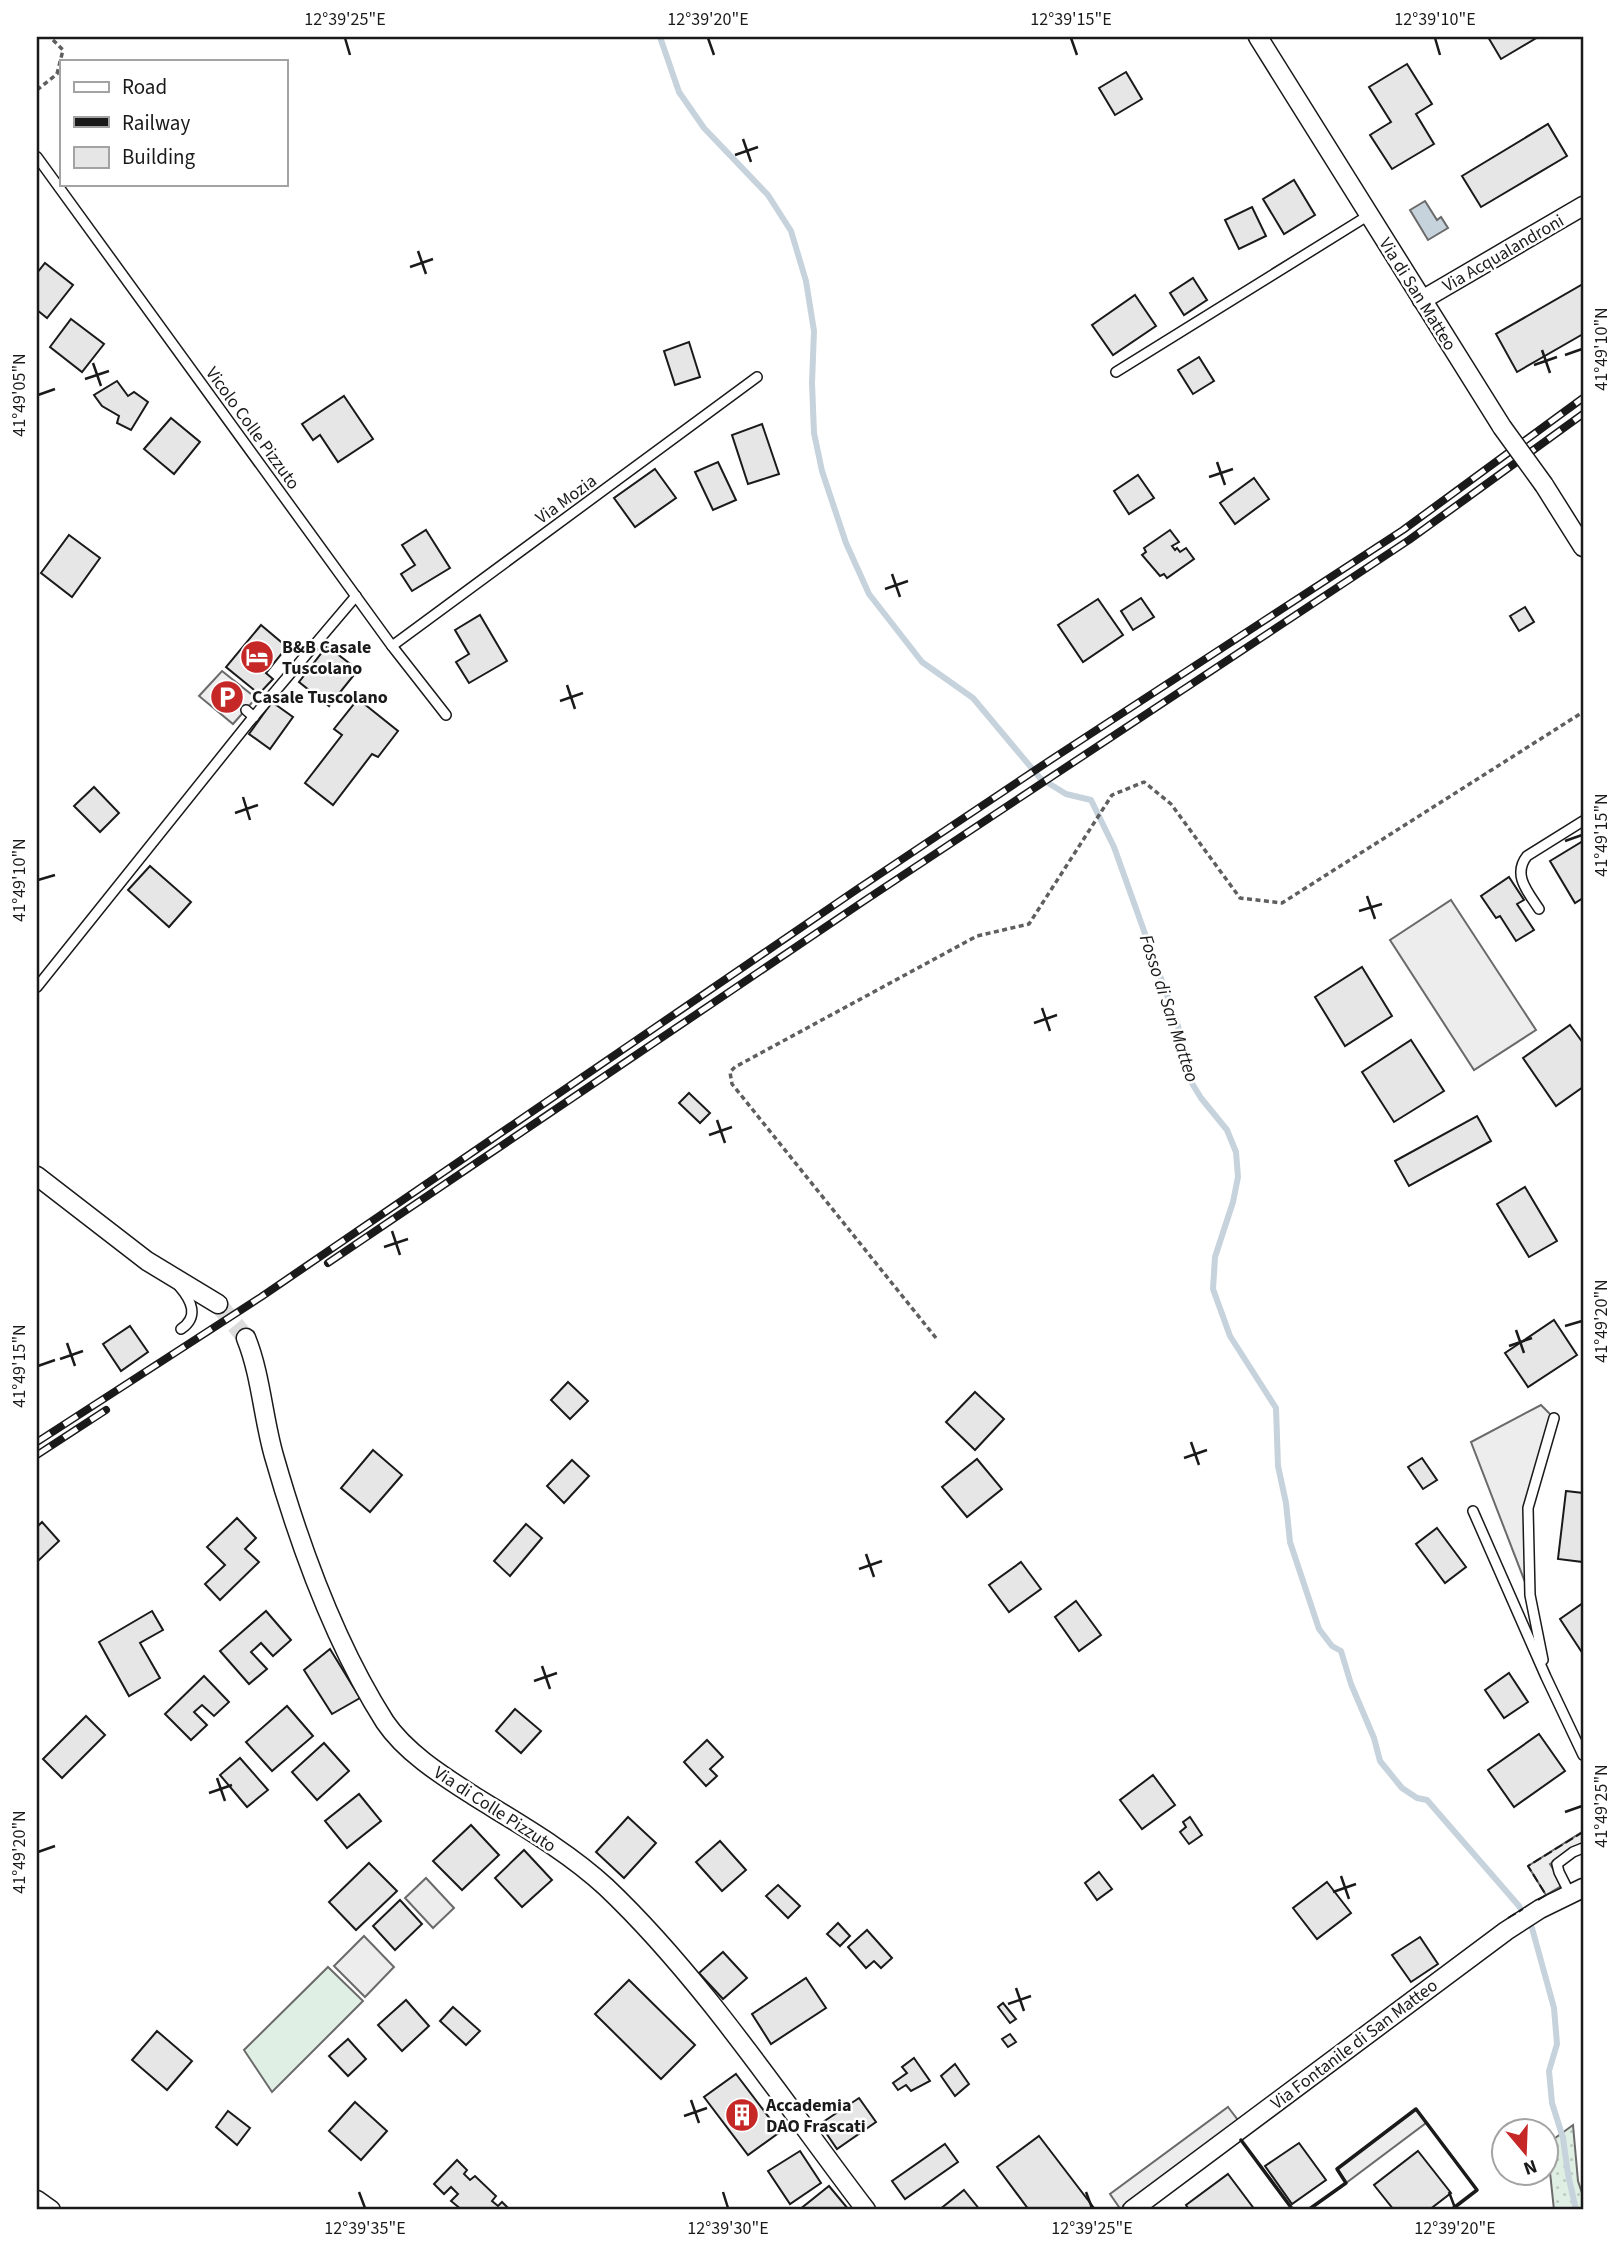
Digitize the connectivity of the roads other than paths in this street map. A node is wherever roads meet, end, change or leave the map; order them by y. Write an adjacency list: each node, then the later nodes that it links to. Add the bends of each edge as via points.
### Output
1 (1258, 37): 4 (street, Via di San Matteo)
2 (37, 157): 9 (lane, Vicolo Colle Pizzuto)
3 (1583, 206): 5 (street, Via Acqualandroni)
4 (1369, 215): 5 (street, Via di San Matteo); 6 (lane)
5 (1422, 300): 8 (street, Via di San Matteo, bridge)
6 (1116, 372)
7 (757, 377): 10 (lane, Via Mozia)
8 (1583, 547)
9 (356, 596): 10 (lane, Vicolo Colle Pizzuto); 13 (lane)
10 (392, 646): 12 (lane, Vicolo Colle Pizzuto)
11 (246, 710): 13 (lane)
12 (446, 715)
13 (254, 717): 16 (lane)
14 (1583, 821): 15 (lane, via 1521,863 1523,885)
15 (1539, 909)
16 (37, 987)
17 (37, 1177): 18 (street)
18 (169, 1275): 19 (street); 20 (lane, via 187,1295 193,1310 190,1322)
19 (218, 1304)
20 (181, 1329)
21 (246, 1338): 30 (street, Via di Colle Pizzuto, via 274,1457 303,1544 347,1652 387,1724 432,1768 556,1848 627,1908 729,2028)
22 (1554, 1418): 24 (lane, via 1528,1507 1530,1595)
23 (1472, 1511): 24 (lane)
24 (1546, 1677): 25 (lane)
25 (1583, 1755)
26 (1583, 1848): 27 (lane, via 1558,1864 1559,1872)
27 (1576, 1891): 31 (street, Via Fontanile di San Matteo, via 1506,1931)
28 (37, 2200): 29 (street)
29 (51, 2210)
30 (866, 2210)
31 (1132, 2210)

